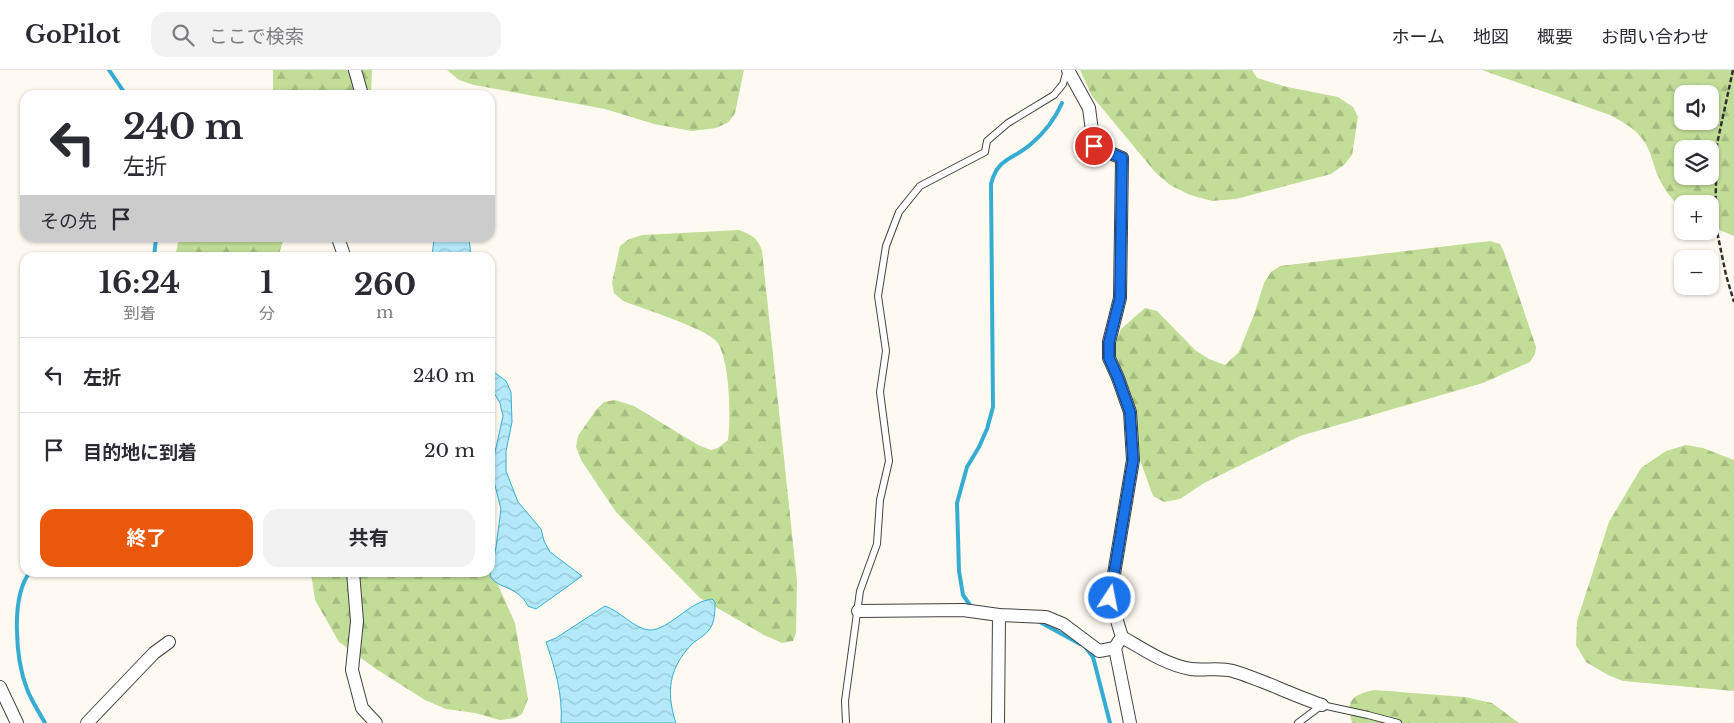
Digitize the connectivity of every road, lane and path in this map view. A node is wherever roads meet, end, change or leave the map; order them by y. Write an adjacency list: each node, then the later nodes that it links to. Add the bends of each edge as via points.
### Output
1 (355, 70): 4 (street)
2 (1068, 70): 7 (lane, via 1063,84 1054,94 1008,123 987,141 985,152 920,186 899,212 886,246 878,296 886,351 880,392 889,461 880,500 877,544 860,591); 10 (street, via 1089,108 1094,146 1122,158 1120,298 1109,342 1109,358 1130,412 1133,460 1110,598)
3 (1733, 70): 5 (path, via 1716,144 1715,222)
4 (361, 90)
5 (1734, 302)
6 (353, 577): 15 (street, via 357,622 352,670 362,708)
7 (858, 611): 8 (street, via 964,610); 16 (lane, via 845,701)
8 (999, 615): 10 (street, via 1046,617 1064,624 1099,651); 17 (street)
9 (169, 642): 14 (street, via 154,652)
10 (1118, 643): 12 (street, via 1191,669 1230,670); 18 (street)
11 (0, 687): 13 (street)
12 (1322, 705): 19 (lane); 20 (lane)
13 (17, 723)
14 (87, 723)
15 (376, 723)
16 (846, 723)
17 (998, 723)
18 (1130, 723)
19 (1298, 723)
20 (1398, 723)

